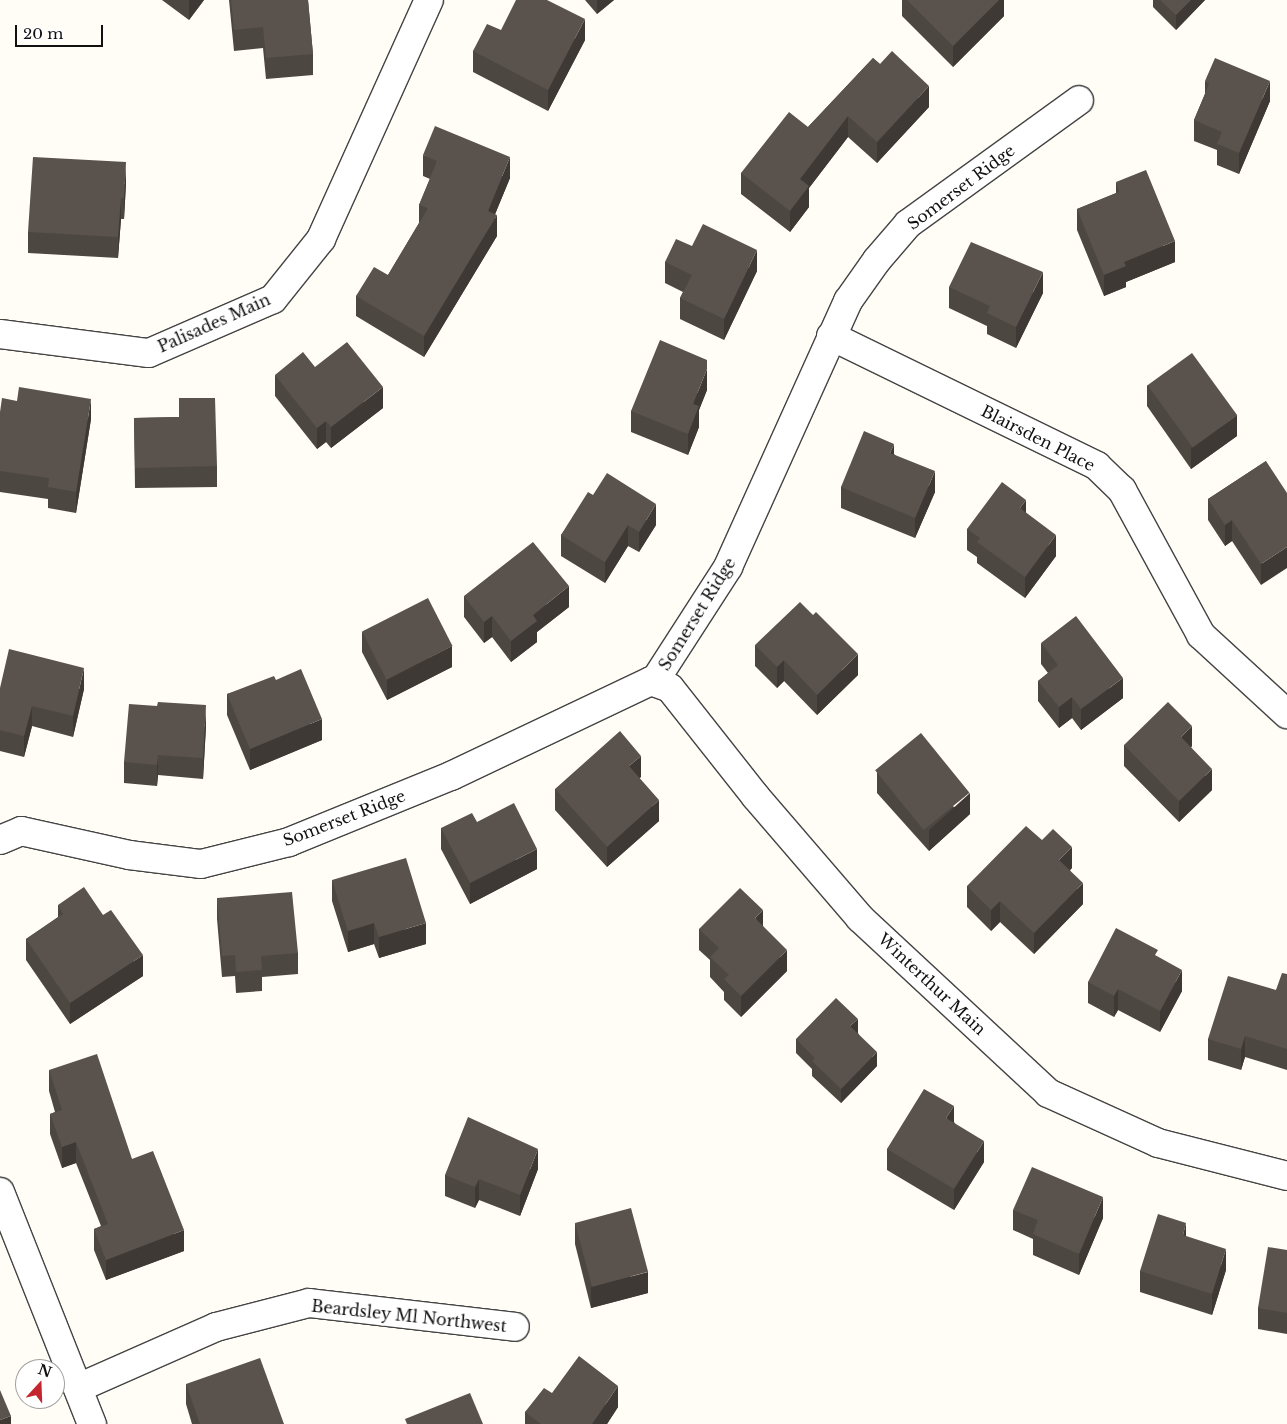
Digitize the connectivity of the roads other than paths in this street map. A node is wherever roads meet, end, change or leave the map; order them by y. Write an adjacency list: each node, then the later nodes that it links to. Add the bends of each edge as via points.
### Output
1 (429, 0): 3 (street, Palisades Main, via 321,239 273,299 149,353)
2 (1079, 100): 4 (street, Somerset Ridge, via 908,224 876,260 848,300)
3 (0, 334)
4 (831, 336): 5 (street, Somerset Ridge, via 728,568); 6 (street, Blairsden Place, via 1097,466 1122,490 1201,635)
5 (654, 682): 7 (street, Somerset Ridge, via 610,698 450,776 289,842 201,864 129,855 21,831); 8 (street, Winterthur Main, via 670,688 756,797 860,918 1048,1093 1158,1143)
6 (1287, 714)
7 (0, 841)
8 (1287, 1176)
9 (0, 1192): 11 (street)
10 (515, 1327): 11 (street, Beardsley Ml Northwest, via 309,1303 216,1328)
11 (78, 1388): 12 (street)
12 (92, 1424)

